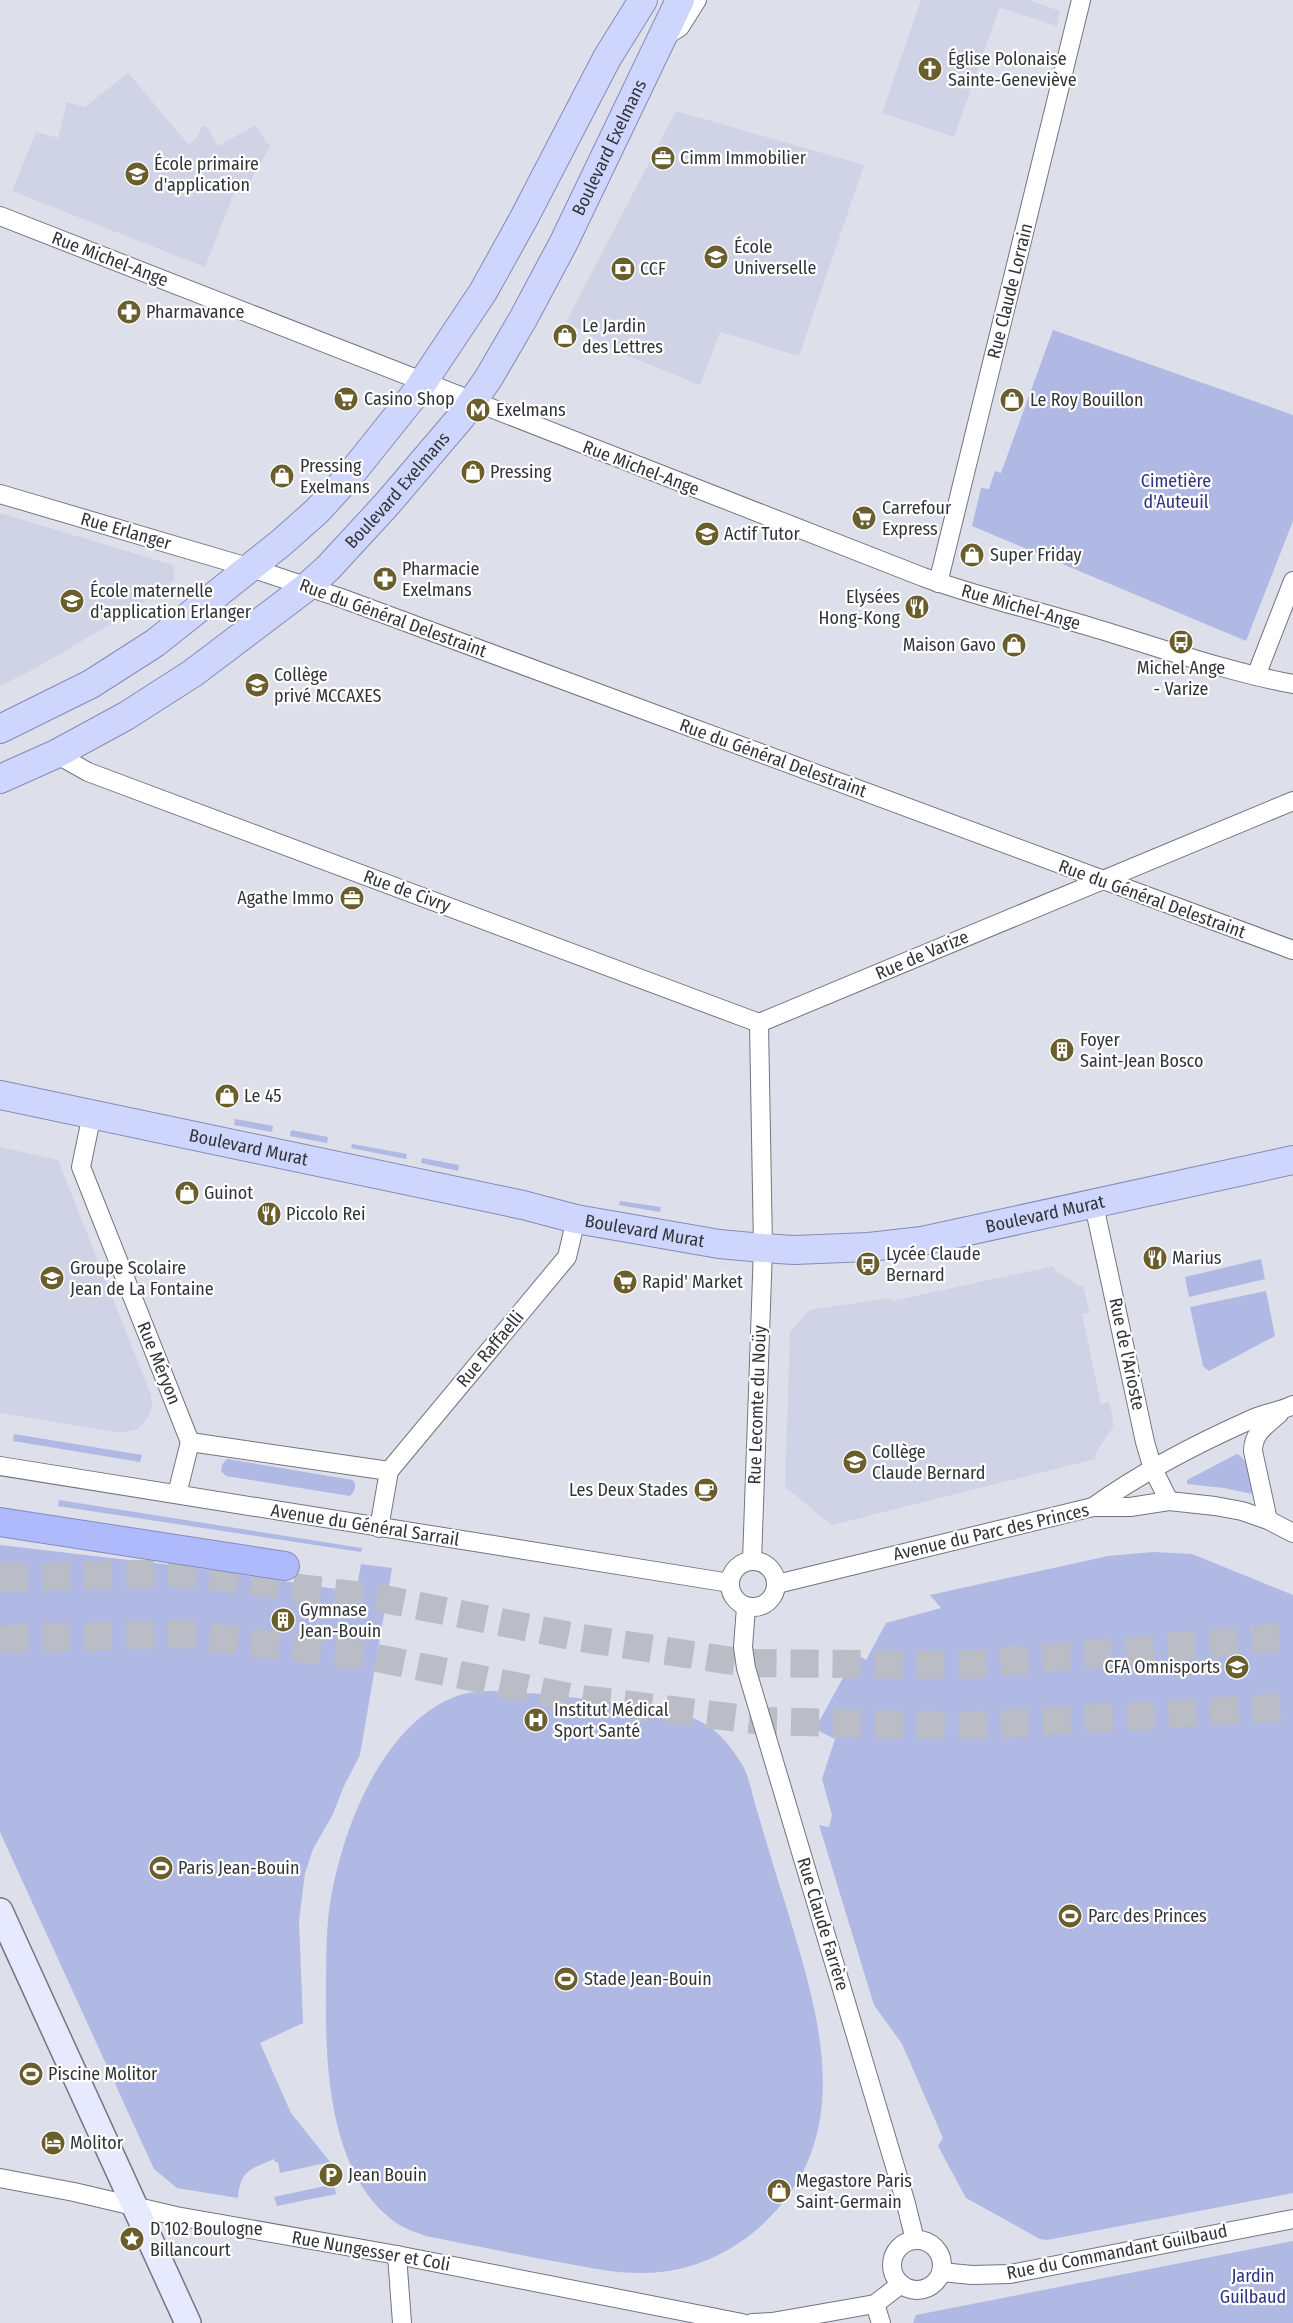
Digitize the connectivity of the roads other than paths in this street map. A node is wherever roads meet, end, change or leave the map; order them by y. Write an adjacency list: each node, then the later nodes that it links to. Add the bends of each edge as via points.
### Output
1 (630, 0): 6 (street)
2 (643, 0): 6 (main road)
3 (680, 0): 7 (main road, Boulevard Exelmans)
4 (697, 0): 7 (street, Boulevard Exelmans, via 680,27)
5 (1081, 0): 14 (street, Rue Claude Lorrain)
6 (625, 26): 9 (main road, via 496,267)
7 (664, 38): 10 (main road, Boulevard Exelmans, via 564,242 523,319)
8 (0, 216): 9 (street, Rue Michel-Ange)
9 (424, 381): 10 (street, Rue Michel-Ange); 12 (main road, via 340,486 317,511)
10 (473, 401): 14 (street, Rue Michel-Ange); 15 (main road, Boulevard Exelmans, via 387,504)
11 (0, 494): 12 (street, Rue Erlanger)
12 (252, 568): 15 (street, Rue du Général Delestraint); 18 (main road, via 123,665 25,719)
13 (1293, 581): 16 (street)
14 (938, 583): 16 (street, Rue Michel-Ange)
15 (308, 586): 19 (main road, Boulevard Exelmans, via 193,673 126,716); 22 (street, Rue du Général Delestraint)
16 (1256, 676): 17 (street, Rue Michel-Ange)
17 (1293, 684)
18 (0, 729)
19 (56, 754): 20 (main road, Boulevard Exelmans); 24 (street, Rue de Civry, via 88,772)
20 (0, 779)
21 (1293, 801): 22 (street, Rue de Varize)
22 (1104, 880): 23 (street, Rue du Général Delestraint); 24 (street, Rue de Varize)
23 (1293, 950)
24 (759, 1023): 30 (street)
25 (0, 1095): 26 (main road, Boulevard Murat)
26 (92, 1114): 29 (main road, Boulevard Murat); 32 (street, Rue Méryon, via 81,1167)
27 (1293, 1160): 28 (main road, Boulevard Murat)
28 (1094, 1204): 30 (main road, Boulevard Murat, via 922,1241 869,1247); 34 (street, Rue de l'Arioste)
29 (576, 1219): 30 (main road, Boulevard Murat, via 719,1244); 35 (street, Rue Raffaelli, via 567,1257)
30 (763, 1248): 43 (street, Rue Lecomte du Noüy)
31 (1288, 1408): 34 (street, via 1252,1419); 39 (street, via 1260,1430 1253,1441)
32 (190, 1442): 35 (street); 36 (street)
33 (0, 1466): 36 (street, Avenue du Général Sarrail)
34 (1153, 1469): 37 (street, Rue de l'Arioste); 38 (street)
35 (389, 1471): 41 (street)
36 (178, 1494): 41 (street, Avenue du Général Sarrail)
37 (1168, 1501): 38 (street, Avenue du Parc des Princes, via 1130,1507); 39 (street, Avenue du Parc des Princes, via 1242,1511)
38 (1093, 1506): 46 (street, Avenue du Parc des Princes)
39 (1268, 1520): 42 (street, Avenue du Parc des Princes)
40 (0, 1522): 44 (highway)
41 (379, 1528): 45 (street, Avenue du Général Sarrail)
42 (1293, 1533)
43 (752, 1561): 45 (street, via 735,1570); 46 (street, via 766,1565)
44 (285, 1566)
45 (730, 1583): 47 (street, via 733,1595)
46 (777, 1584): 47 (street, via 768,1603)
47 (746, 1606): 52 (street, Rue Claude Farrère, via 743,1647 746,1668)
48 (0, 1911): 50 (main road)
49 (0, 2178): 50 (street, Rue Nungesser et Coli)
50 (134, 2205): 53 (street, Rue Nungesser et Coli, via 176,2216); 57 (main road)
51 (1293, 2219): 54 (street, Rue du Commandant Guilbaud, via 1010,2274 972,2276)
52 (915, 2240): 54 (street, via 923,2240 937,2249); 55 (street, via 900,2247 893,2261 896,2278)
53 (397, 2254): 58 (street); 59 (street, Rue Nungesser et Coli)
54 (941, 2272): 55 (street, via 932,2285 924,2289 916,2290)
55 (901, 2284): 56 (street)
56 (875, 2304): 60 (street); 61 (street)
57 (188, 2323)
58 (402, 2323)
59 (742, 2323)
60 (752, 2323)
61 (881, 2323)

